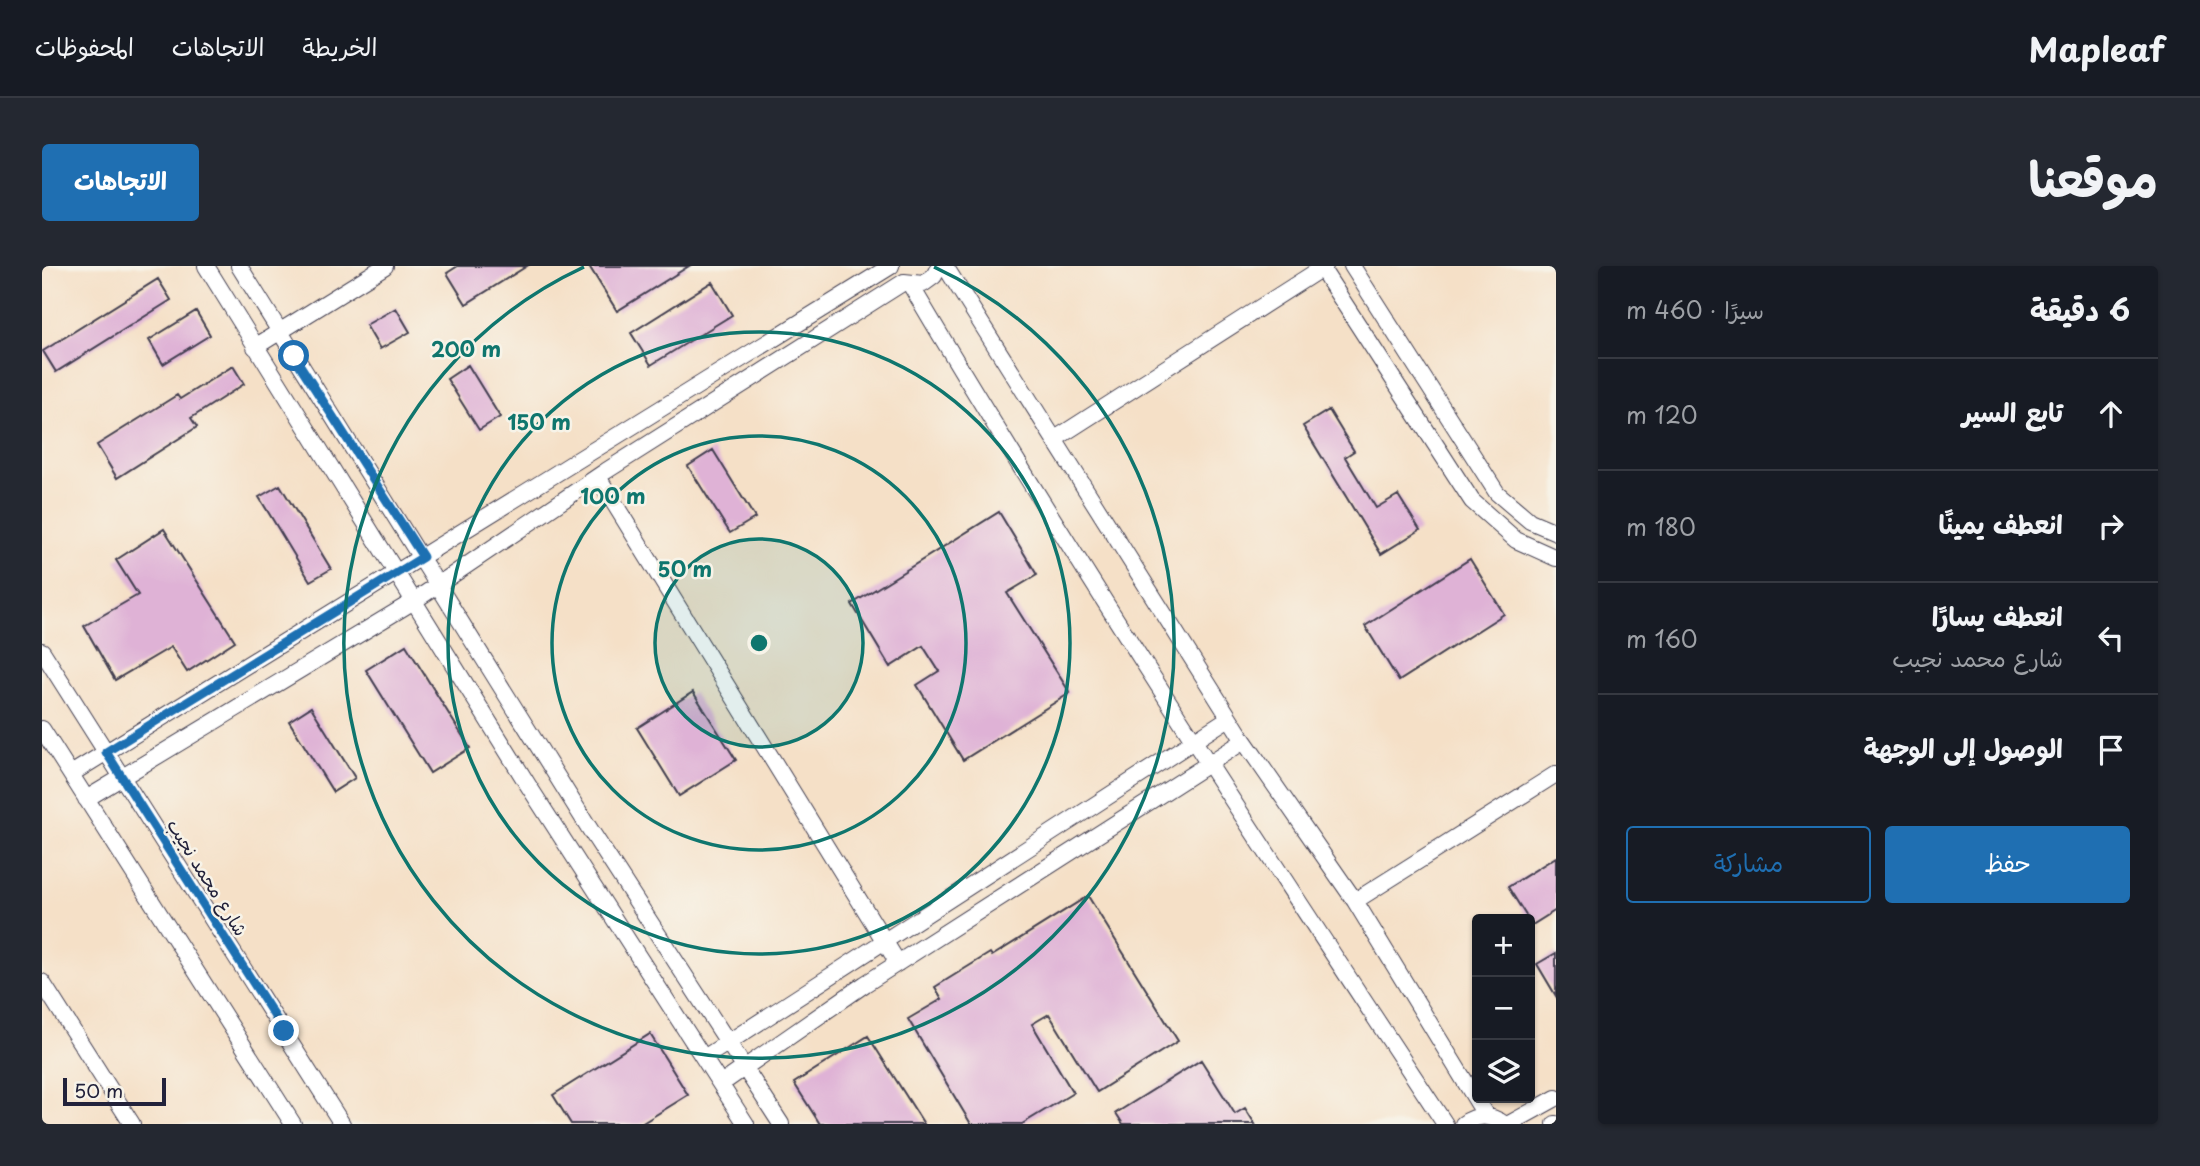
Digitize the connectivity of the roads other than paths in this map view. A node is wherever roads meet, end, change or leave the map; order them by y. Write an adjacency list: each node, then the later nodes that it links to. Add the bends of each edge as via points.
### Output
1 (206, 266): 12 (street)
2 (239, 266): 11 (street)
3 (385, 266): 11 (street)
4 (892, 266): 9 (street); 14 (street)
5 (939, 266): 9 (street, via 929,281)
6 (945, 266): 16 (street)
7 (1352, 266): 10 (street)
8 (1322, 267): 13 (street); 16 (street)
9 (907, 283): 15 (street); 27 (street)
10 (1394, 332): 13 (street); 18 (street, via 1497,493 1530,521)
11 (279, 334): 12 (street); 19 (street)
12 (256, 347): 21 (street)
13 (1373, 349): 20 (street, via 1472,501 1516,540)
14 (655, 413): 15 (street); 19 (street)
15 (668, 434): 17 (street)
16 (1055, 439): 25 (street)
17 (598, 477): 22 (street); 44 (street)
18 (1556, 531)
19 (423, 557): 21 (street); 22 (street)
20 (1556, 558)
21 (395, 574): 23 (street); 29 (street)
22 (438, 586): 23 (street); 31 (street)
23 (414, 601): 34 (street); 35 (street)
24 (42, 651): 29 (street, شارع محمد نجيب)
25 (1229, 718): 27 (street); 28 (street)
26 (42, 729): 32 (street)
27 (1196, 740): 30 (street); 37 (street)
28 (1244, 741): 30 (street); 42 (street)
29 (106, 752): 32 (street); 34 (street, شارع محمد نجيب)
30 (1210, 764): 38 (street); 58 (street)
31 (554, 771): 35 (street); 47 (street)
32 (71, 774): 36 (street)
33 (1556, 774): 42 (street)
34 (122, 777): 36 (street); 55 (street, شارع محمد نجيب)
35 (528, 785): 48 (street)
36 (86, 799): 54 (street)
37 (1074, 819): 38 (street); 39 (street)
38 (1089, 842): 40 (street)
39 (994, 871): 40 (street); 41 (street)
40 (1008, 895): 43 (street)
41 (951, 898): 43 (street); 44 (street)
42 (1355, 901): 52 (street)
43 (965, 922): 45 (street)
44 (884, 941): 45 (street); 47 (street)
45 (898, 963): 49 (street)
46 (42, 982): 53 (street)
47 (728, 1042): 48 (street); 49 (street)
48 (704, 1058): 50 (street)
49 (744, 1066): 50 (street); 57 (street)
50 (721, 1084): 56 (street)
51 (1556, 1098): 60 (street)
52 (1486, 1116): 59 (street); 60 (street)
53 (132, 1124)
54 (293, 1124)
55 (342, 1124)
56 (746, 1124)
57 (781, 1124)
58 (1445, 1124)
59 (1463, 1124)
60 (1507, 1124)

